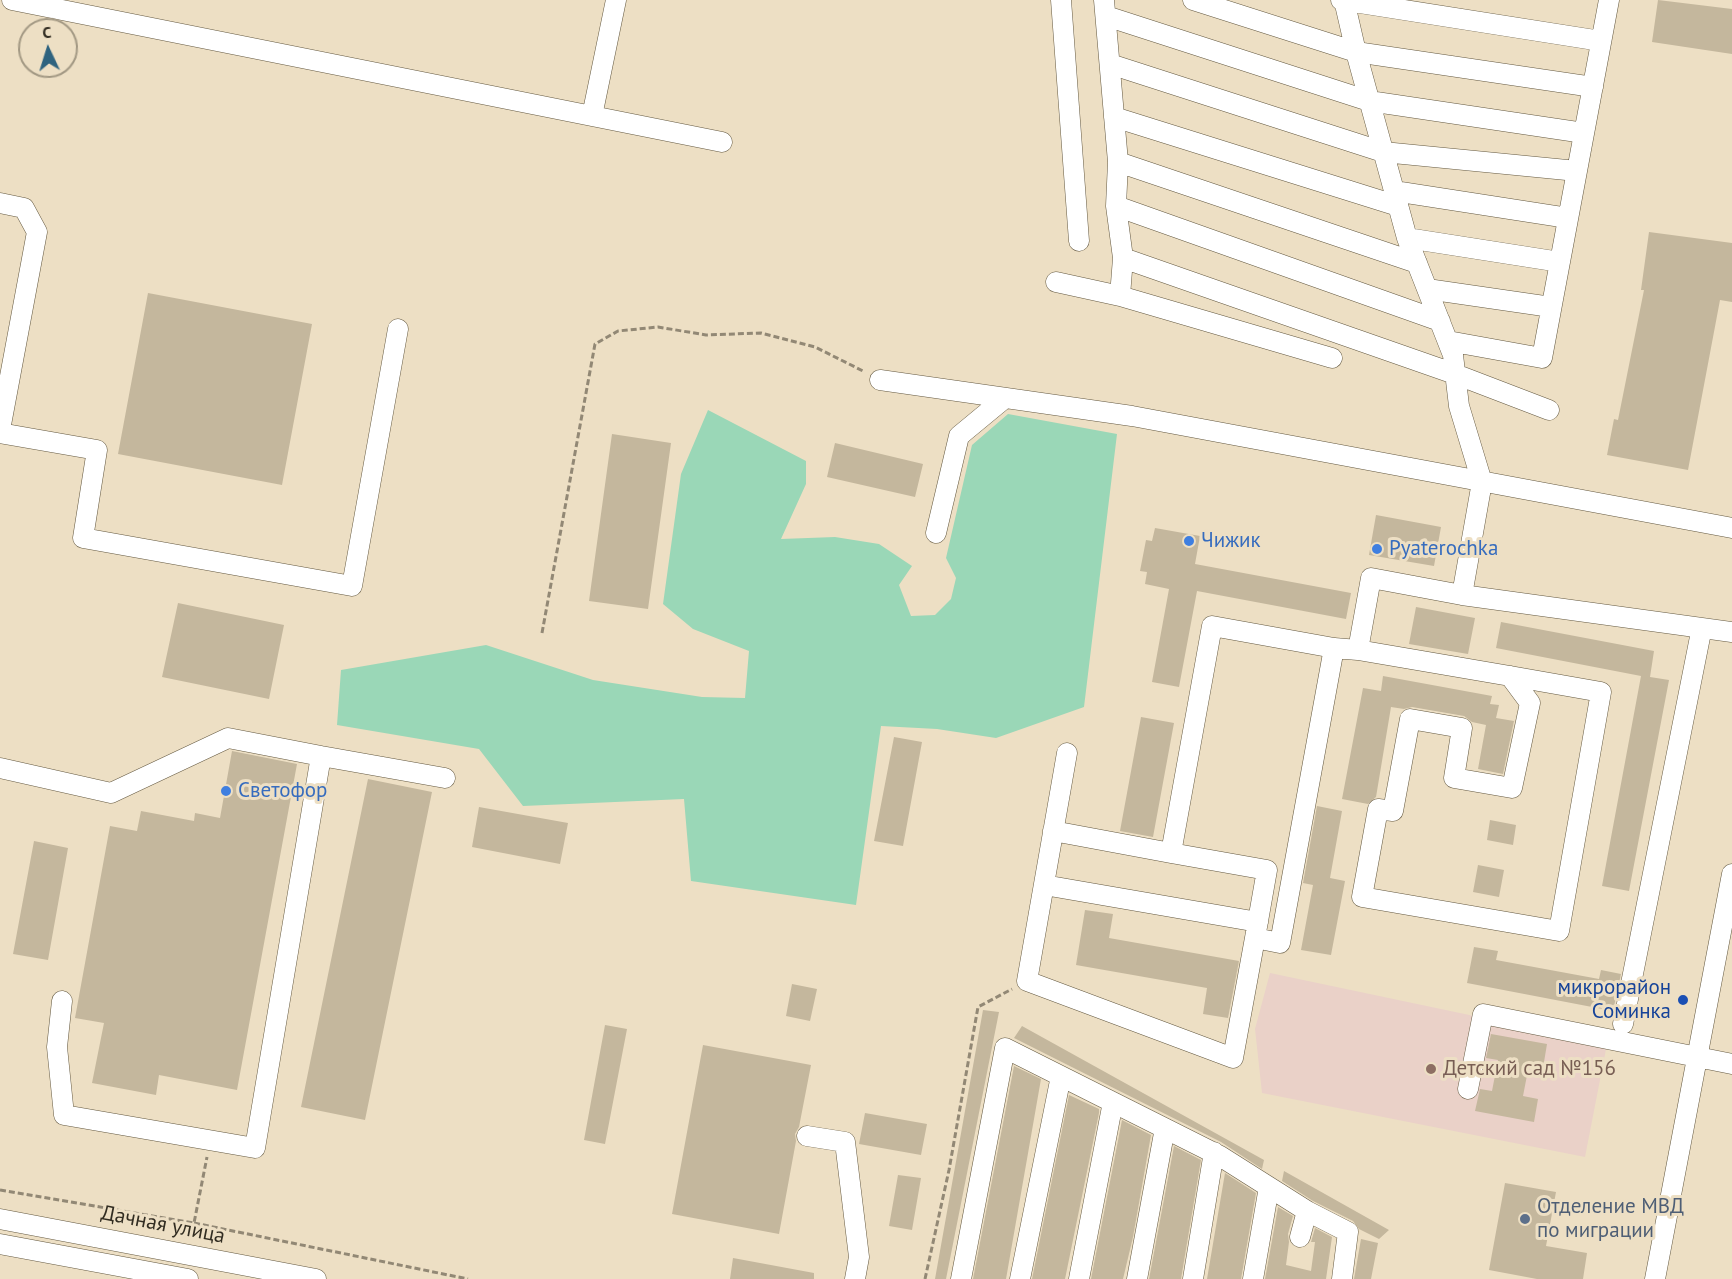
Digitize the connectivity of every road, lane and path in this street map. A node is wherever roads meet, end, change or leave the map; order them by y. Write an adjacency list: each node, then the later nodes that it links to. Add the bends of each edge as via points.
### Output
1 (12, 0): 13 (street)
2 (616, 0): 13 (street)
3 (1061, 0): 25 (street)
4 (1193, 0): 9 (street)
5 (1343, 0): 8 (street); 9 (street)
6 (1609, 0): 8 (street)
7 (1105, 8): 10 (street); 12 (street)
8 (1601, 41): 11 (street)
9 (1356, 52): 11 (street); 12 (street)
10 (1110, 64): 14 (street); 17 (street)
11 (1593, 87): 15 (street)
12 (1369, 101): 15 (street); 17 (street)
13 (592, 116): 16 (street)
14 (1114, 117): 18 (street); 20 (street)
15 (1584, 133): 19 (street)
16 (722, 142)
17 (1383, 152): 19 (street); 20 (street)
18 (1118, 162): 22 (street); 27 (street)
19 (1577, 171): 23 (street)
20 (1396, 199): 23 (street); 24 (street)
21 (0, 203): 35 (street, via 24,208 37,231)
22 (1116, 206): 26 (street); 33 (street)
23 (1568, 218): 28 (street)
24 (1407, 238): 27 (street); 28 (street)
25 (1079, 241)
26 (1123, 258): 31 (street); 38 (street)
27 (1417, 262): 30 (street)
28 (1560, 262): 32 (street)
29 (1056, 282): 31 (street)
30 (1427, 289): 32 (street); 33 (street)
31 (1120, 296): 37 (street)
32 (1551, 308): 36 (street, via 1542,358)
33 (1440, 321): 36 (street)
34 (398, 329): 42 (street, via 352,586 83,538 97,450)
35 (8, 340): 42 (street)
36 (1448, 341): 38 (street)
37 (1332, 358)
38 (1455, 374): 41 (street); 43 (street, via 1459,406)
39 (880, 380): 40 (street); 49 (path, via 815,347 761,333 706,335 658,327 618,331 595,344)
40 (1005, 398): 43 (street, via 1132,416); 45 (street, via 959,436)
41 (1550, 410)
42 (0, 432)
43 (1482, 482): 44 (street); 46 (street)
44 (1732, 528)
45 (936, 533)
46 (1462, 595): 48 (street); 51 (street, via 1371,578)
47 (1701, 632): 64 (street)
48 (1732, 632)
49 (542, 633)
50 (1334, 648): 51 (street); 58 (street, via 1212,626); 61 (street, via 1280,943)
51 (1358, 650): 52 (street)
52 (1510, 676): 52 (street, via 1601,692 1559,931 1362,897 1378,809 1394,812 1410,719 1462,728 1454,778 1512,788 1530,702)
53 (1067, 753): 57 (street)
54 (321, 756): 55 (street, via 228,738 111,793); 56 (street); 72 (street, via 255,1148)
55 (0, 768)
56 (446, 778)
57 (1053, 831): 58 (street); 60 (street)
58 (1171, 853): 61 (street, via 1267,870)
59 (1732, 874): 65 (street)
60 (1044, 885): 61 (street); 62 (street)
61 (1256, 930): 62 (street, via 1233,1058)
62 (1027, 981): 87 (path, via 978,1007)
63 (62, 1001): 72 (street, via 57,1047 64,1115)
64 (1623, 1024)
65 (1697, 1056): 66 (street); 68 (street, via 1483,1014); 95 (street)
66 (1732, 1064)
67 (1061, 1076): 69 (street); 88 (street, via 1005,1048); 89 (street)
68 (1468, 1089)
69 (1113, 1102): 70 (street); 90 (street)
70 (1165, 1128): 73 (street); 91 (street)
71 (807, 1136): 86 (street, via 846,1142 859,1257)
72 (210, 1140): 78 (path)
73 (1214, 1152): 74 (street); 92 (street)
74 (1269, 1187): 76 (street); 93 (street)
75 (0, 1190): 78 (path)
76 (1307, 1211): 79 (street); 94 (street, via 1348,1232)
77 (0, 1219): 80 (street, Дачная улица)
78 (194, 1223): 85 (path)
79 (1300, 1237)
80 (105, 1238): 82 (street); 84 (street, Дачная улица)
81 (0, 1244): 82 (street)
82 (99, 1271): 83 (street)
83 (189, 1279)
84 (316, 1279)
85 (468, 1279)
86 (855, 1279)
87 (925, 1279)
88 (961, 1279)
89 (1020, 1279)
90 (1079, 1279)
91 (1137, 1279)
92 (1193, 1279)
93 (1253, 1279)
94 (1342, 1279)
95 (1655, 1279)

